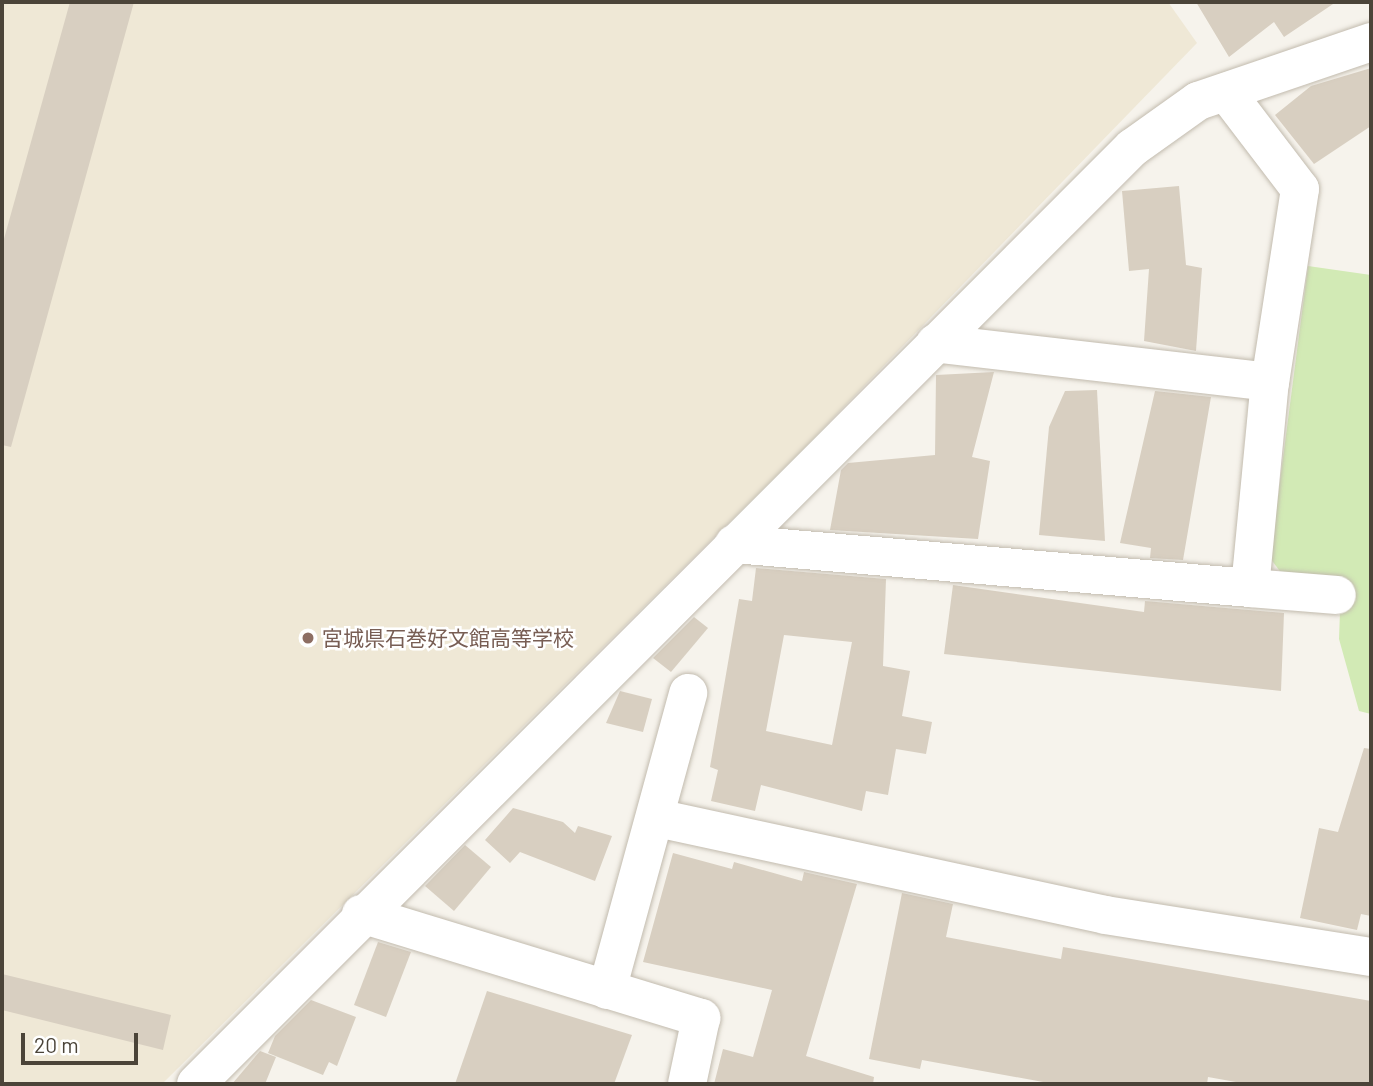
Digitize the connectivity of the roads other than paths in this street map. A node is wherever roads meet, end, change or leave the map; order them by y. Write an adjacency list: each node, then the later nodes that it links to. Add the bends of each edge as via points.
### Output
1 (1371, 42): 2 (street)
2 (1226, 92): 3 (street, via 1198,101 1132,148); 4 (street, via 1300,189)
3 (935, 343): 4 (street); 5 (street)
4 (1270, 382): 6 (street)
5 (734, 544): 6 (street); 10 (street)
6 (1250, 588): 7 (street)
7 (1337, 595)
8 (688, 693): 9 (street)
9 (657, 818): 11 (street, via 1105,915); 12 (street)
10 (361, 914): 12 (street); 13 (street)
11 (1371, 957)
12 (607, 990): 14 (street, via 701,1018)
13 (196, 1084)
14 (687, 1084)

